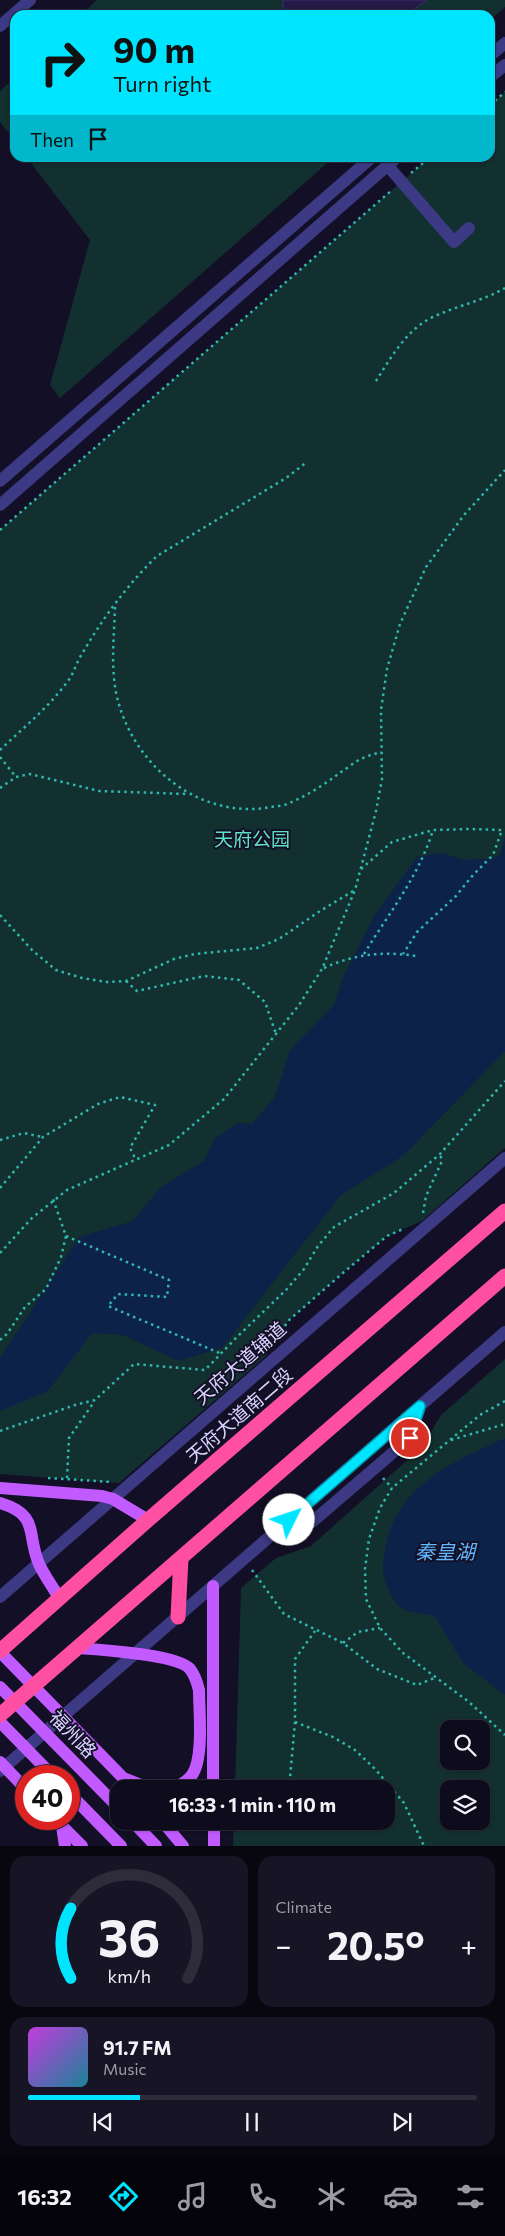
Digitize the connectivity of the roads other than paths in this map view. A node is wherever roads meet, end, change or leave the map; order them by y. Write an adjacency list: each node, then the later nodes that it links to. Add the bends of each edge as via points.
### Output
1 (30, 0): 2 (street)
2 (18, 10)
3 (10, 17): 4 (street)
4 (0, 26)
5 (505, 43): 6 (street)
6 (495, 52)
7 (505, 64): 8 (street)
8 (495, 73)
9 (366, 162): 13 (street)
10 (391, 162): 14 (street)
11 (392, 162): 12 (street, via 402,182 454,242)
12 (468, 228)
13 (0, 481)
14 (0, 505)
15 (505, 1158): 20 (street, 天府大道辅道)
16 (505, 1211): 22 (highway, 天府大道南二段)
17 (505, 1276): 23 (highway)
18 (505, 1332): 25 (street)
19 (0, 1488): 20 (main road)
20 (113, 1499): 22 (main road); 24 (street, 天府大道辅道)
21 (0, 1503): 24 (main road, via 26,1516)
22 (148, 1520): 27 (highway, 天府大道南二段)
23 (181, 1558): 28 (highway); 29 (highway)
24 (39, 1563): 26 (street, 天府大道辅道); 27 (main road)
25 (213, 1586): 28 (street); 41 (main road)
26 (0, 1597)
27 (59, 1598): 30 (highway, 天府大道南二段)
28 (178, 1617): 31 (street)
29 (78, 1648): 31 (main road); 33 (highway)
30 (0, 1652): 39 (main road)
31 (135, 1654): 37 (street); 40 (main road, via 180,1662 190,1668 196,1679 199,1690 198,1762)
32 (0, 1687): 42 (main road, 福州路)
33 (0, 1715)
34 (0, 1722): 36 (main road)
35 (0, 1762): 38 (main road)
36 (42, 1765)
37 (0, 1772)
38 (15, 1778)
39 (125, 1780)
40 (187, 1780)
41 (214, 1780)
42 (110, 1799)
43 (80, 1804): 51 (main road)
44 (60, 1830): 49 (main road)
45 (66, 1830): 50 (main road)
46 (141, 1830): 52 (main road)
47 (170, 1830): 53 (main road)
48 (214, 1830): 54 (main road)
49 (65, 1846)
50 (82, 1846)
51 (120, 1846)
52 (156, 1846)
53 (183, 1846)
54 (214, 1846)

